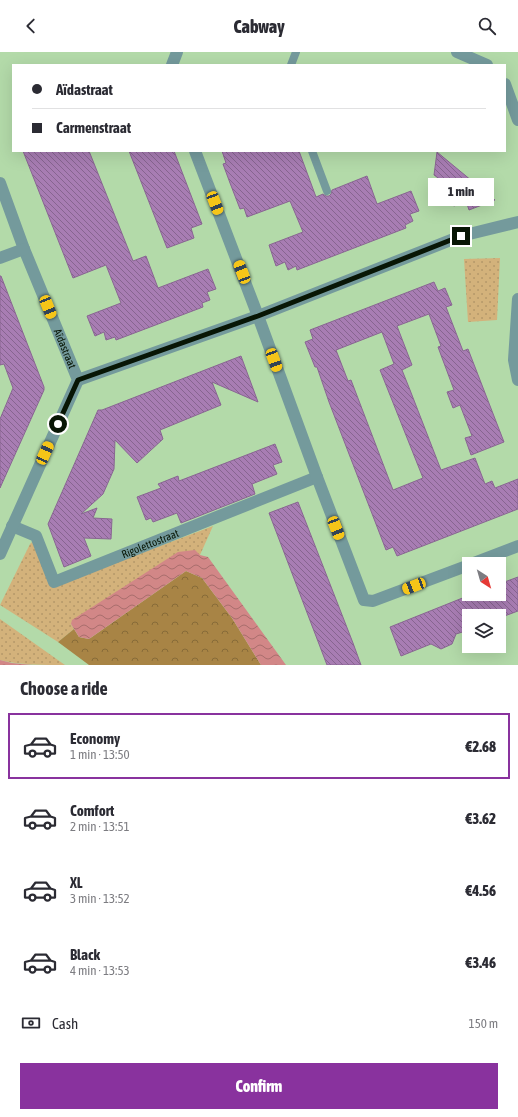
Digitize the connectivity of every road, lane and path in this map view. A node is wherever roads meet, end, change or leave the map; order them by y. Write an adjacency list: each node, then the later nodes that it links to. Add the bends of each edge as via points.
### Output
1 (177, 52): 4 (street)
2 (296, 52): 5 (lane)
3 (457, 52): 6 (street)
4 (172, 64)
5 (291, 64)
6 (485, 64)
7 (506, 87): 8 (street)
8 (518, 120)
9 (195, 152): 17 (street)
10 (312, 152): 12 (lane)
11 (0, 183): 14 (street, Aïdastraat)
12 (327, 191)
13 (518, 222): 17 (street, via 461,236)
14 (24, 249): 15 (street); 18 (street, Aïdastraat)
15 (0, 258)
16 (518, 299): 19 (street, via 514,360)
17 (258, 316): 18 (street); 20 (street)
18 (78, 380): 21 (street, Aïdastraat)
19 (518, 380)
20 (317, 477): 21 (street, Rigolettostraat, via 54,582 36,536); 25 (street, via 364,600 373,601)
21 (12, 526): 23 (street, Aïdastraat)
22 (518, 546): 24 (street)
23 (0, 554)
24 (489, 557)
25 (462, 567)

